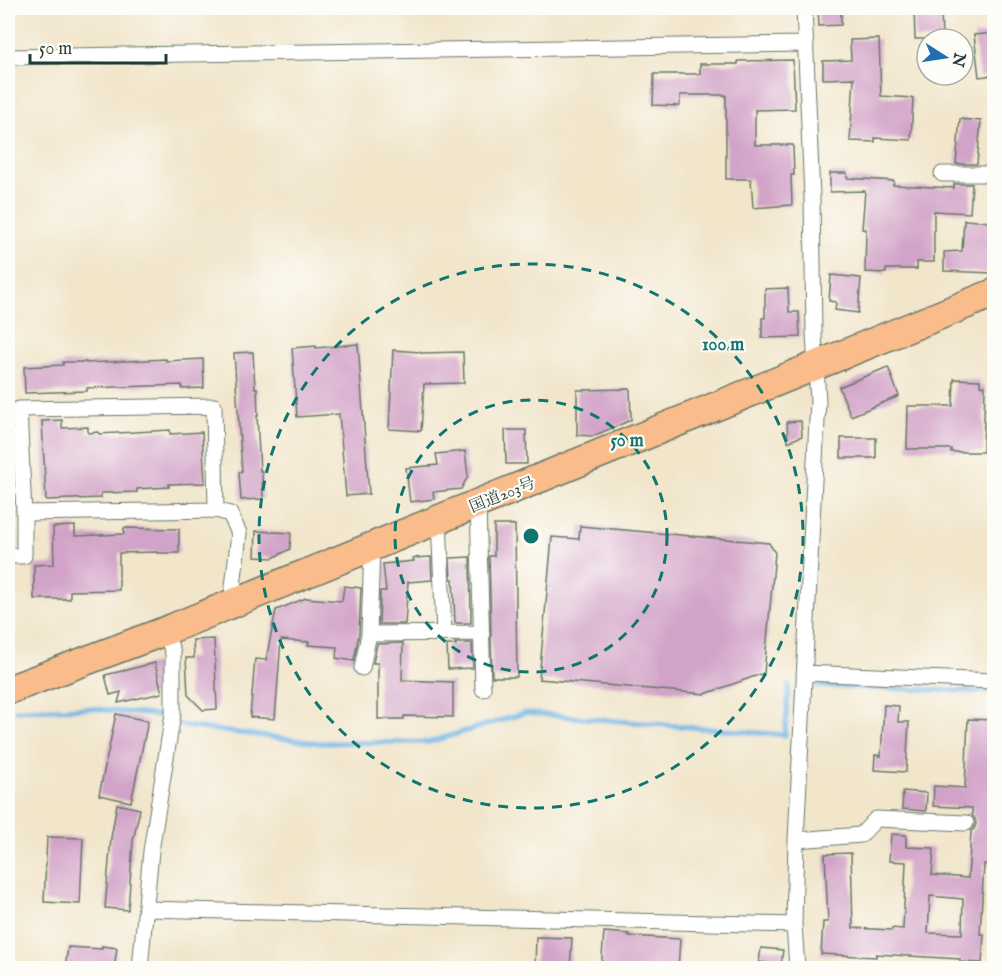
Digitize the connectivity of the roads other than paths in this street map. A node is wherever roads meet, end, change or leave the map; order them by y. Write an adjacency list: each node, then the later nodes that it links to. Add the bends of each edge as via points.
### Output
1 (804, 8): 2 (street)
2 (806, 44): 3 (street); 7 (street)
3 (8, 57)
4 (942, 174): 5 (street)
5 (994, 177)
6 (994, 293): 7 (highway, 国道203号)
7 (816, 366): 8 (highway, 国道203号); 20 (street, via 818,401)
8 (478, 504): 11 (highway, 国道203号); 17 (street)
9 (216, 510): 10 (street); 10 (street, via 214,406 19,409); 14 (street, via 230,514 239,532)
10 (24, 513): 13 (street, via 24,556)
11 (438, 520): 12 (highway, 国道203号); 16 (street)
12 (372, 547): 14 (highway, 国道203号); 18 (street)
13 (8, 556)
14 (231, 605): 15 (highway, 国道203号)
15 (165, 632): 23 (highway, 国道203号); 26 (street, via 173,652 172,721)
16 (444, 633): 17 (street); 18 (street)
17 (482, 633): 22 (street)
18 (369, 634): 19 (street)
19 (362, 668)
20 (804, 673): 21 (street); 25 (street)
21 (994, 681)
22 (483, 689)
23 (8, 690)
24 (966, 823): 25 (street, via 876,819 861,835)
25 (796, 840): 27 (street)
26 (146, 909): 27 (street); 28 (street)
27 (794, 926): 29 (street)
28 (140, 969)
29 (797, 969)

